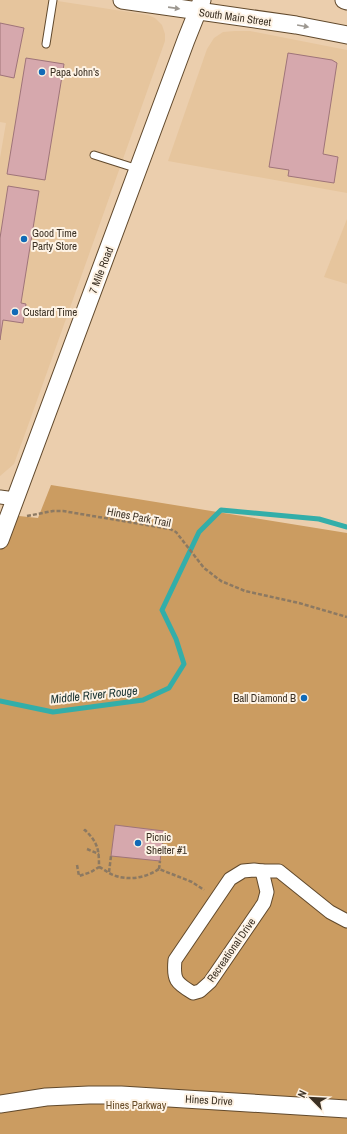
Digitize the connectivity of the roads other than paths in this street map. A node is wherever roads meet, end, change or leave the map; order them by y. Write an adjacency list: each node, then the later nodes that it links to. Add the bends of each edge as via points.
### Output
1 (53, 0): 7 (lane)
2 (122, 0): 5 (street, South Main Street, one-way to 5)
3 (344, 0): 4 (street)
4 (347, 1)
5 (200, 6): 6 (street, South Main Street, one-way to 6); 9 (street, 7 Mile Road)
6 (347, 34)
7 (46, 44)
8 (94, 154): 9 (lane)
9 (139, 169): 10 (street, 7 Mile Road)
10 (7, 498): 11 (street, 7 Mile Road)
11 (0, 540)
12 (262, 871): 12 (street, Recreational Drive, via 267,892 264,903 210,982 200,991 192,993 181,986 173,974 175,960 216,898 230,879 243,871); 13 (street, Recreational Drive, via 279,871 330,912)
13 (347, 922)
14 (0, 1104): 15 (street, Hines Drive, via 46,1097 115,1095)
15 (347, 1109)

